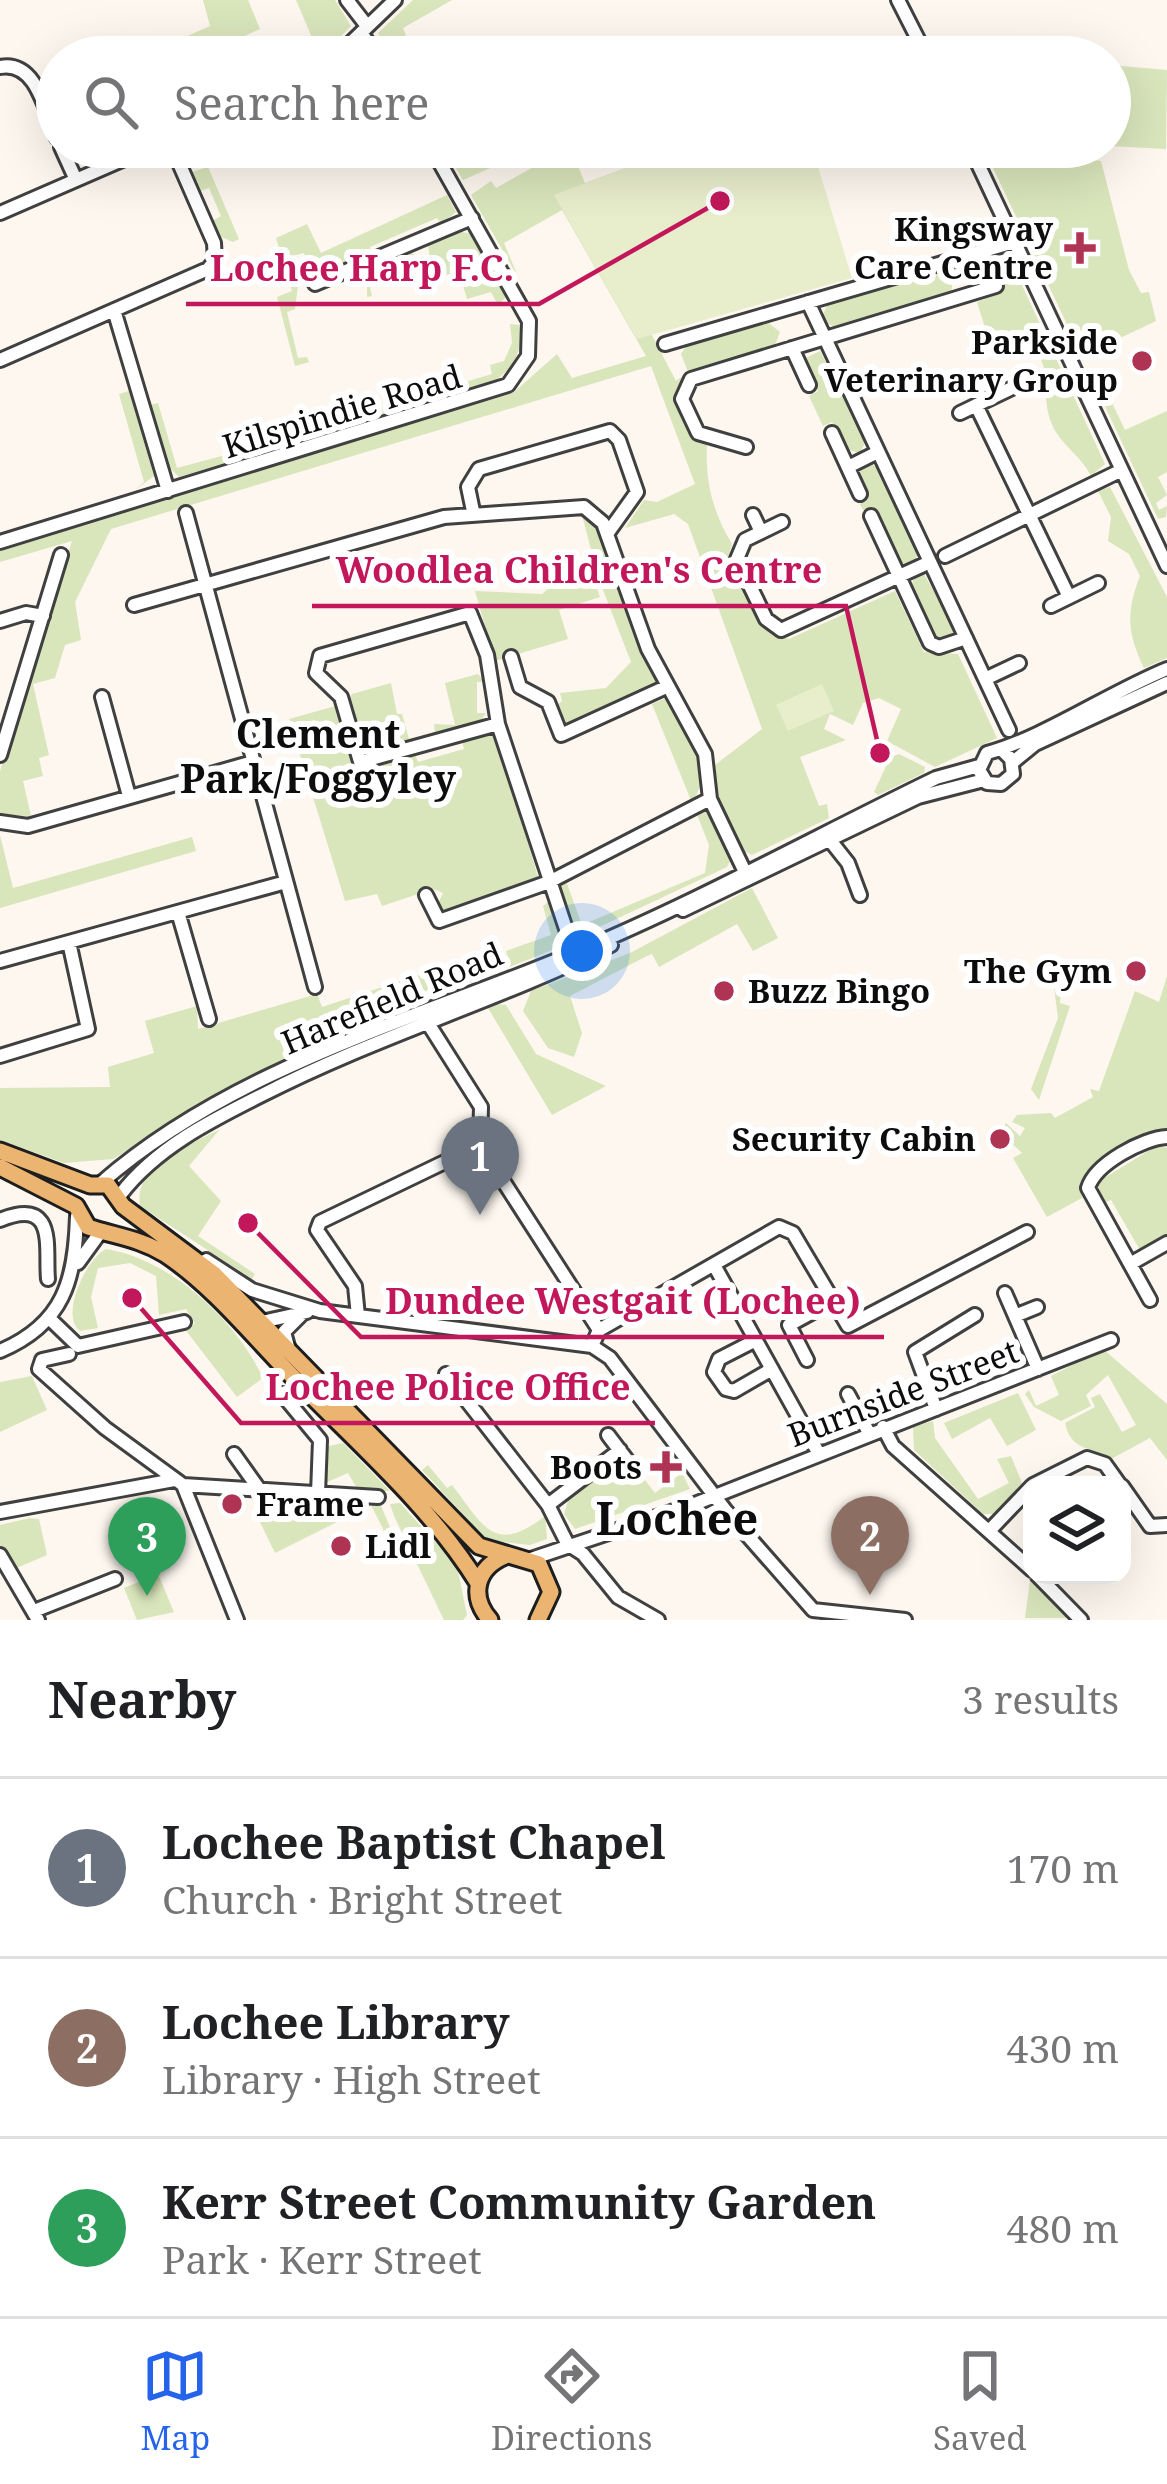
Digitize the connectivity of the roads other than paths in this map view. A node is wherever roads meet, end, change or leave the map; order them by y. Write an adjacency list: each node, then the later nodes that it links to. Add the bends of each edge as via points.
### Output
1 (347, 0): 4 (street)
2 (395, 0): 4 (street)
3 (898, 0): 7 (street)
4 (364, 30): 5 (street); 6 (street)
5 (358, 36)
6 (367, 36)
7 (917, 36)
8 (0, 67): 9 (street, via 28,71)
9 (36, 89)
10 (71, 168): 15 (street)
11 (104, 168): 15 (street)
12 (181, 168): 24 (street, via 215,261)
13 (443, 168): 17 (street, Kilspindie Road)
14 (980, 168): 18 (street)
15 (76, 180): 16 (street)
16 (0, 213)
17 (472, 218): 20 (street); 40 (street, Kilspindie Road, via 529,320 528,356 508,385)
18 (1014, 242): 23 (street); 39 (street)
19 (959, 279): 22 (street)
20 (315, 284)
21 (996, 286): 22 (street)
22 (964, 296): 25 (street)
23 (808, 302): 25 (street); 26 (street)
24 (114, 310): 28 (street); 40 (street)
25 (825, 338): 27 (street); 37 (street)
26 (665, 344)
27 (792, 348): 29 (street); 35 (street, via 683,388 698,434)
28 (0, 360)
29 (809, 385)
30 (1010, 389): 31 (street)
31 (976, 405): 32 (street); 45 (street)
32 (960, 413)
33 (725, 423): 35 (street)
34 (832, 433): 38 (street)
35 (723, 442): 36 (street)
36 (746, 447)
37 (878, 452): 38 (street); 55 (street)
38 (848, 466): 41 (street)
39 (1122, 470): 45 (street); 56 (street)
40 (168, 491): 51 (street, Kilspindie Road)
41 (860, 494)
42 (473, 511): 50 (street, via 584,507); 50 (street, via 468,487 479,469 610,431 637,492); 59 (street)
43 (186, 513): 59 (street)
44 (753, 515): 49 (street)
45 (1029, 515): 52 (street); 60 (street)
46 (871, 516): 57 (street)
47 (782, 522): 49 (street)
48 (962, 525): 52 (street)
49 (761, 532): 57 (street, via 745,540 737,560 772,627 791,629)
50 (608, 534): 71 (street)
51 (0, 542)
52 (971, 543): 54 (street)
53 (61, 555): 63 (street)
54 (945, 556)
55 (930, 562): 57 (street); 65 (street)
56 (1167, 566)
57 (899, 577): 65 (street, via 930,643)
58 (1098, 584): 60 (street)
59 (204, 585): 61 (street); 78 (street)
60 (1069, 597): 62 (street)
61 (134, 605)
62 (1051, 606)
63 (43, 616): 64 (street); 75 (street)
64 (0, 621)
65 (966, 638): 69 (street)
66 (512, 657): 71 (street, via 520,687 548,702 561,735)
67 (1019, 663): 69 (street)
68 (1167, 669): 77 (street, Harefield Road, via 1046,725)
69 (985, 679): 74 (street)
70 (1167, 682): 77 (street, Harefield Road)
71 (666, 687): 83 (street, via 705,754)
72 (101, 697): 82 (street)
73 (497, 724): 79 (street); 79 (street, via 487,655 477,620 465,612 320,656 316,673 341,698); 88 (street)
74 (1009, 730)
75 (3, 733): 76 (street)
76 (0, 755)
77 (1008, 757): 80 (street, Harefield Road, via 987,752); 80 (street, Harefield Road, via 1006,782)
78 (253, 762): 82 (street); 87 (street)
79 (360, 763): 81 (street)
80 (981, 773): 85 (street, Harefield Road); 86 (street, Harefield Road, via 936,778)
81 (366, 782)
82 (129, 796): 84 (street, via 28,826)
83 (710, 799): 86 (street); 88 (street)
84 (0, 822)
85 (829, 839): 90 (street); 97 (street, Harefield Road, via 578,961)
86 (744, 870): 93 (street, Harefield Road)
87 (286, 882): 91 (street); 95 (street)
88 (549, 882): 89 (street, via 439,921); 93 (street)
89 (426, 895)
90 (860, 895)
91 (178, 912): 92 (street); 96 (street)
92 (69, 942): 94 (street); 98 (street, via 88,1029)
93 (574, 953): 103 (street, Harefield Road, via 405,1016 253,1086)
94 (0, 961)
95 (315, 988)
96 (209, 1019)
97 (426, 1020): 100 (street, via 482,1107); 104 (street, Harefield Road, via 168,1147 140,1169)
98 (0, 1055)
99 (1167, 1138): 111 (street, via 1091,1176 1092,1198)
100 (480, 1144): 121 (street, via 320,1222 317,1231 356,1286); 126 (street)
101 (0, 1151): 103 (main road)
102 (0, 1167): 105 (main road)
103 (95, 1184): 104 (main road); 105 (main road)
104 (121, 1200): 107 (main road); 110 (main road)
105 (77, 1211): 107 (main road, via 88,1227); 112 (street)
106 (0, 1220): 114 (street, via 44,1225 51,1237)
107 (106, 1229): 112 (street); 125 (main road, via 166,1255)
108 (1027, 1232): 117 (street, via 857,1326 842,1322)
109 (1167, 1243): 111 (street)
110 (184, 1247): 119 (street, via 252,1290); 125 (main road)
111 (1130, 1264): 116 (street)
112 (76, 1265): 123 (street)
113 (714, 1265): 117 (street, via 786,1227); 126 (street); 127 (street)
114 (48, 1279)
115 (1005, 1293): 122 (street)
116 (1150, 1300)
117 (831, 1302): 133 (street, via 789,1325)
118 (1037, 1307): 122 (street)
119 (320, 1311): 121 (street); 125 (street); 130 (street, via 290,1321)
120 (975, 1315): 139 (street, via 915,1352)
121 (358, 1316): 129 (street)
122 (1015, 1316): 134 (street)
123 (50, 1319): 124 (street, via 78,1346); 131 (street)
124 (184, 1322)
125 (253, 1325): 130 (main road); 167 (main road, via 440,1528)
126 (599, 1330): 129 (street)
127 (756, 1340): 135 (street); 135 (street, via 719,1359 714,1372 734,1391)
128 (1111, 1340): 134 (street, Burnside Street)
129 (592, 1346): 153 (street, via 610,1358)
130 (289, 1350): 162 (main road, via 454,1523 479,1546)
131 (0, 1351)
132 (69, 1354): 149 (street, via 42,1360 40,1369)
133 (807, 1360)
134 (1039, 1369): 139 (street, Burnside Street)
135 (772, 1370): 145 (street)
136 (446, 1374): 156 (street)
137 (282, 1394): 151 (street, via 320,1440)
138 (848, 1394): 141 (street)
139 (936, 1409): 140 (street, Burnside Street)
140 (884, 1427): 141 (street, Burnside Street); 159 (street, via 892,1446)
141 (869, 1433): 145 (street, Burnside Street)
142 (608, 1435): 143 (street)
143 (620, 1450): 146 (street); 156 (street)
144 (234, 1454): 150 (street)
145 (819, 1454): 153 (street, Burnside Street)
146 (631, 1464)
147 (1051, 1476): 148 (street, via 1087,1458)
148 (1114, 1476)
149 (179, 1482): 150 (street); 157 (street); 174 (street)
150 (259, 1489): 151 (street)
151 (318, 1493): 154 (street)
152 (1023, 1495): 159 (street)
153 (715, 1496): 160 (street, Burnside Street); 170 (street)
154 (378, 1497)
155 (1131, 1500): 158 (street, via 1150,1526)
156 (548, 1505): 160 (street)
157 (0, 1512)
158 (1167, 1525)
159 (988, 1532): 164 (street)
160 (568, 1545): 163 (street, Burnside Street); 165 (street); 177 (street, via 618,1597)
161 (0, 1556): 171 (street)
162 (507, 1556): 163 (main road); 167 (main road)
163 (531, 1559): 165 (main road)
164 (1023, 1563)
165 (545, 1572): 169 (main road)
166 (115, 1579): 171 (street)
167 (478, 1583): 172 (main road)
168 (1046, 1584): 180 (street)
169 (549, 1603): 175 (main road); 176 (main road)
170 (813, 1610): 173 (street); 178 (street)
171 (36, 1616)
172 (484, 1618)
173 (867, 1618): 179 (street)
174 (237, 1620)
175 (538, 1620)
176 (561, 1620)
177 (658, 1620)
178 (801, 1620)
179 (905, 1620)
180 (1082, 1620)

